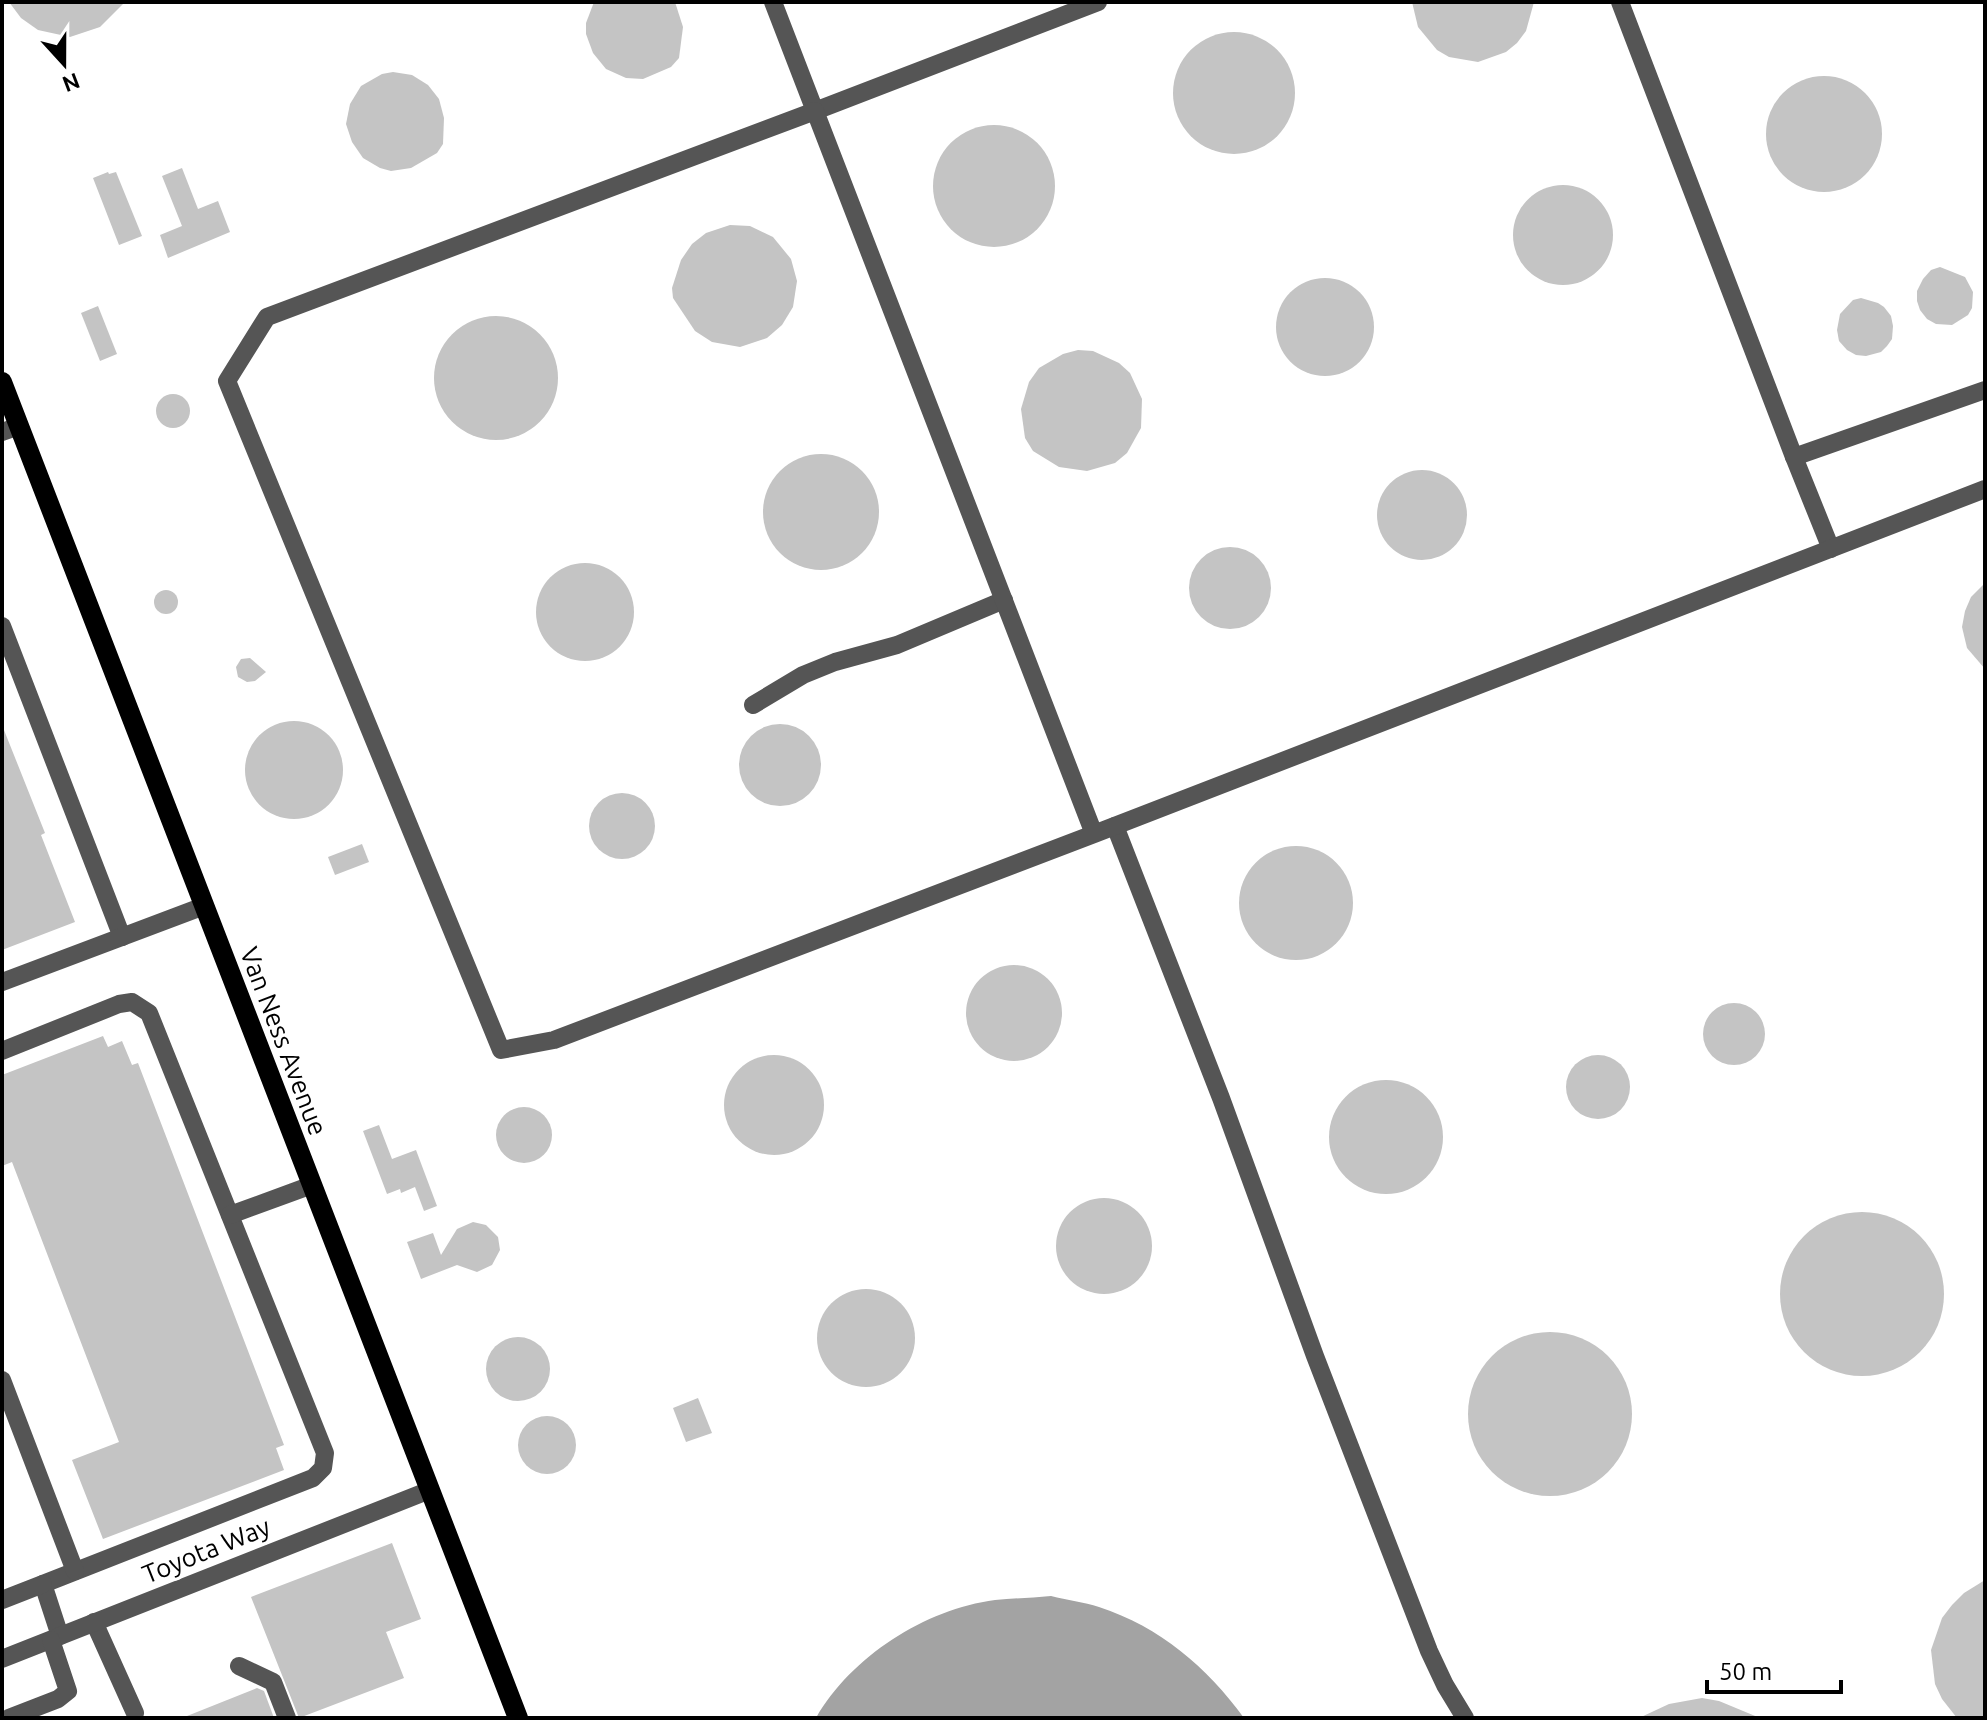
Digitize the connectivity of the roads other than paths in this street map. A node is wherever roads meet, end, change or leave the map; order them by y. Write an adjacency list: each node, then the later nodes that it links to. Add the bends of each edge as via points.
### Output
1 (773, 2): 4 (street)
2 (1098, 2): 4 (street)
3 (1620, 2): 8 (street)
4 (815, 111): 11 (street); 15 (street, via 267,317 227,381 501,1050 554,1040)
5 (2, 382): 7 (main road, Van Ness Avenue)
6 (1985, 390): 8 (street)
7 (10, 429): 16 (main road, Van Ness Avenue)
8 (1794, 457): 10 (street)
9 (1985, 489): 10 (street)
10 (1831, 549): 14 (street)
11 (1004, 600): 13 (street, via 897,645 803,675); 15 (street)
12 (2, 626): 17 (street)
13 (753, 705)
14 (1115, 826): 15 (street); 35 (street, via 1429,1651)
15 (1094, 834)
16 (204, 906): 17 (street); 20 (main road, Van Ness Avenue)
17 (122, 937): 18 (street)
18 (2, 982)
19 (2, 1051): 21 (street, via 119,1004 143,1007)
20 (312, 1185): 21 (street); 23 (main road, Van Ness Avenue)
21 (230, 1215): 24 (street, via 325,1453 323,1468 313,1478)
22 (2, 1380): 24 (street)
23 (430, 1490): 27 (street, Toyota Way); 34 (main road, Van Ness Avenue)
24 (75, 1571): 25 (street)
25 (43, 1584): 26 (street); 28 (street)
26 (3, 1597)
27 (94, 1622): 28 (street, Toyota Way); 31 (street)
28 (56, 1638): 29 (street, Toyota Way); 32 (street, via 68,1691)
29 (2, 1659)
30 (239, 1666): 33 (street, via 273,1682)
31 (135, 1713)
32 (9, 1718)
33 (287, 1718)
34 (518, 1718)
35 (1465, 1718)

